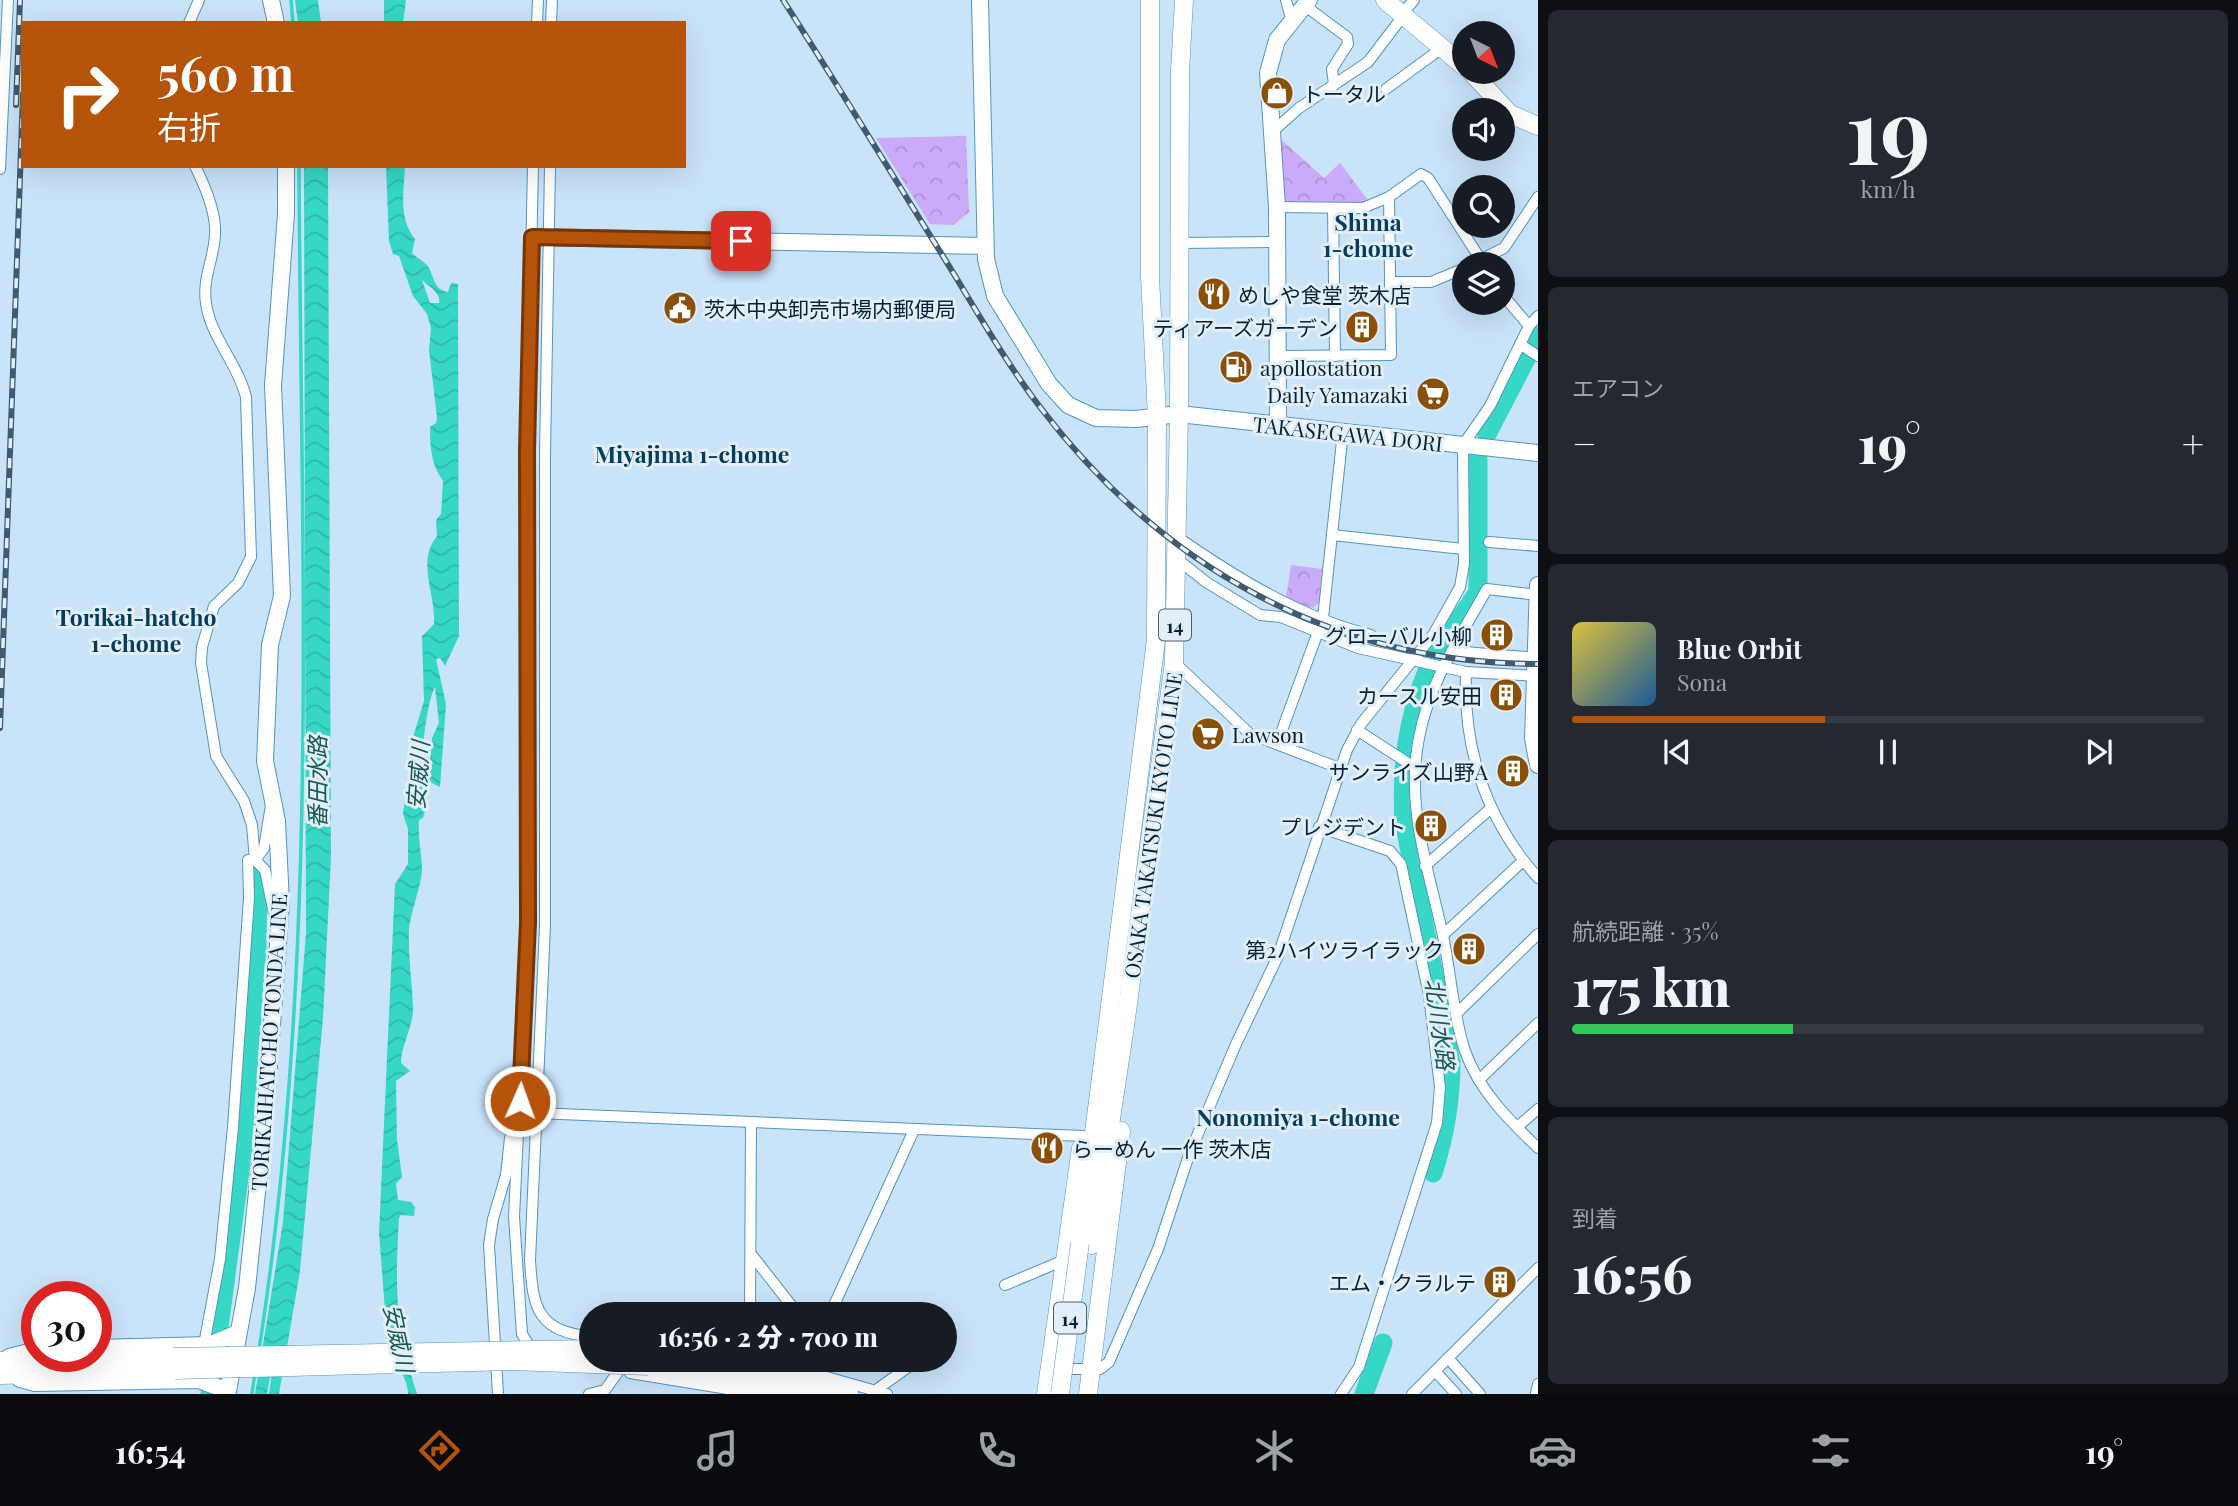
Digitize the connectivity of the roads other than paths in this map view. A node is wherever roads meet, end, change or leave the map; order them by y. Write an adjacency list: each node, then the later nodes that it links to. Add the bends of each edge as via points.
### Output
1 (8, 0): 30 (street)
2 (199, 0): 15 (street)
3 (271, 0): 16 (street)
4 (538, 0): 17 (street)
5 (552, 0): 18 (street)
6 (980, 0): 39 (street, TAKASEGAWA DORI)
7 (1150, 0): 51 (main road, OSAKA TAKATSUKI KYOTO LINE / 14, via 1150,276)
8 (1184, 0): 38 (main road, OSAKA TAKATSUKI KYOTO LINE / 14)
9 (1286, 0): 14 (street)
10 (1385, 0): 13 (main road)
11 (1414, 0): 13 (street)
12 (1306, 3): 14 (street); 22 (street, via 1347,37 1348,44 1332,69)
13 (1403, 15): 19 (main road); 22 (street, via 1368,62)
14 (1291, 19): 25 (street, via 1269,64)
15 (190, 21)
16 (276, 21)
17 (537, 21)
18 (551, 21)
19 (1442, 48): 20 (main road); 23 (street)
20 (1452, 56)
21 (1482, 84): 24 (main road, via 1510,114)
22 (1334, 85): 25 (street)
23 (1386, 89)
24 (1538, 126)
25 (1271, 132): 33 (street)
26 (196, 168): 81 (street, via 216,235 206,271 206,306 242,379 246,397 252,540 247,570 214,606 201,663 216,756 244,801)
27 (286, 168): 78 (street, TORIKAIHATCHO TONDA LINE, via 272,385 283,562 282,596 270,645 265,761)
28 (533, 168): 35 (street)
29 (550, 168): 36 (street)
30 (0, 169)
31 (1389, 197): 34 (street, via 1363,208); 40 (street, via 1421,174 1428,178); 43 (street)
32 (1536, 206): 41 (street)
33 (1276, 207): 34 (street); 37 (street)
34 (1333, 208): 49 (street)
35 (532, 237): 36 (street); 92 (street, via 527,451 528,923)
36 (550, 237): 39 (street); 93 (street, via 545,926)
37 (1276, 242): 38 (street); 48 (street)
38 (1180, 243): 50 (main road, OSAKA TAKATSUKI KYOTO LINE / 14)
39 (985, 246): 51 (street, TAKASEGAWA DORI, via 995,296 1058,395 1096,418)
40 (1475, 252)
41 (1497, 252)
42 (1452, 274): 43 (street, via 1432,282)
43 (1391, 282): 49 (street, via 1391,355)
44 (1515, 309): 46 (street)
45 (1538, 316): 46 (street)
46 (1529, 326): 47 (street)
47 (1529, 349): 54 (street)
48 (1278, 356): 49 (street); 52 (street)
49 (1335, 356)
50 (1179, 414): 51 (street, TAKASEGAWA DORI); 52 (street, TAKASEGAWA DORI); 56 (main road, OSAKA TAKATSUKI KYOTO LINE / 14)
51 (1157, 416): 90 (main road, OSAKA TAKATSUKI KYOTO LINE / 14, via 1157,640)
52 (1278, 425): 53 (street, TAKASEGAWA DORI)
53 (1343, 432): 54 (street, TAKASEGAWA DORI); 57 (street)
54 (1462, 445): 55 (street, TAKASEGAWA DORI); 60 (street)
55 (1538, 453)
56 (1176, 536): 61 (main road, OSAKA TAKATSUKI KYOTO LINE / 14); 63 (street, via 1247,581)
57 (1332, 536): 60 (street); 63 (street)
58 (1489, 542): 59 (street)
59 (1538, 546)
60 (1463, 549): 68 (street, via 1460,587 1449,611)
61 (1176, 558): 64 (street, via 1244,606); 69 (main road, OSAKA TAKATSUKI KYOTO LINE / 14)
62 (1538, 591): 66 (street, via 1487,589); 67 (street)
63 (1323, 618): 64 (street); 65 (street)
64 (1318, 634): 68 (street); 74 (street)
65 (1371, 635)
66 (1452, 651): 67 (street); 70 (street)
67 (1536, 658): 72 (street)
68 (1413, 659): 70 (street); 73 (street)
69 (1174, 662): 74 (street, via 1250,734); 90 (main road, OSAKA TAKATSUKI KYOTO LINE / 14)
70 (1444, 667): 71 (street); 76 (street, via 1425,711)
71 (1466, 672): 72 (street); 79 (street, via 1472,756)
72 (1535, 677): 75 (street, via 1532,738)
73 (1357, 730): 76 (street); 77 (street)
74 (1277, 744): 77 (street)
75 (1538, 765)
76 (1412, 766): 83 (street)
77 (1339, 768): 80 (street)
78 (272, 795): 81 (street, via 264,848); 87 (street, TORIKAIHATCHO TONDA LINE, via 280,875)
79 (1490, 809): 82 (street); 83 (street)
80 (1319, 827): 121 (street, via 1292,919 1189,1155 1158,1249 1109,1362); 141 (street, via 1390,851 1401,863 1429,995 1440,1087 1434,1139 1359,1367)
81 (255, 860): 87 (street, via 265,870); 112 (street, via 248,860 238,1061 220,1259)
82 (1523, 861): 84 (street); 86 (street)
83 (1425, 866): 86 (street)
84 (1538, 878)
85 (1538, 934): 88 (street)
86 (1443, 935): 88 (street)
87 (279, 939): 110 (street, TORIKAIHATCHO TONDA LINE, via 247,1288)
88 (1457, 1013): 91 (street, via 1465,1051)
89 (1538, 1023): 91 (street)
90 (1116, 1024): 99 (main road, via 1098,1041); 101 (main road, OSAKA TAKATSUKI KYOTO LINE / 14); 121 (main road, via 1121,1129)
91 (1479, 1080): 96 (street)
92 (520, 1101): 93 (street); 98 (street)
93 (537, 1107): 95 (street); 109 (street, via 531,1290 537,1311)
94 (1538, 1109): 96 (street)
95 (751, 1123): 97 (street); 102 (street)
96 (1517, 1128): 100 (street)
97 (914, 1130): 99 (street); 108 (street)
98 (518, 1131): 118 (street, via 514,1217 520,1317 522,1334); 133 (street, via 510,1138 489,1245)
99 (1083, 1136): 103 (main road)
100 (1538, 1148)
101 (1086, 1244): 138 (main road, OSAKA TAKATSUKI KYOTO LINE / 14, bridge); 139 (main road, OSAKA TAKATSUKI KYOTO LINE / 14)
102 (751, 1254): 106 (street); 107 (street)
103 (1062, 1261): 105 (street); 130 (main road)
104 (1538, 1268): 116 (street)
105 (1005, 1285)
106 (750, 1302)
107 (789, 1302)
108 (835, 1302)
109 (561, 1332): 111 (street); 118 (street, via 540,1355)
110 (235, 1334): 112 (street, TORIKAIHATCHO TONDA LINE); 131 (street, TORIKAIHATCHO TONDA LINE)
111 (579, 1335)
112 (206, 1345): 119 (street, TORIKAIHATCHO TONDA LINE); 129 (street)
113 (579, 1349): 119 (main road, bridge)
114 (112, 1351): 119 (street, TORIKAIHATCHO TONDA LINE)
115 (21, 1355): 117 (street)
116 (1448, 1358): 126 (street); 144 (street)
117 (0, 1361): 119 (main road)
118 (541, 1363): 120 (street)
119 (177, 1364): 127 (main road); 129 (street, TORIKAIHATCHO TONDA LINE); 136 (main road, bridge, via 513,1361 648,1366 702,1372)
120 (579, 1370)
121 (1092, 1370): 130 (street, via 1055,1369); 140 (main road)
122 (618, 1372): 134 (street, via 605,1390); 135 (street)
123 (762, 1372): 137 (main road)
124 (809, 1372): 132 (street)
125 (905, 1372): 132 (street)
126 (1436, 1372): 142 (street); 143 (street)
127 (0, 1375)
128 (1538, 1384): 145 (street)
129 (201, 1385): 131 (street, TORIKAIHATCHO TONDA LINE)
130 (1047, 1385)
131 (226, 1391)
132 (881, 1392)
133 (498, 1394)
134 (589, 1394)
135 (758, 1394)
136 (806, 1394)
137 (849, 1394)
138 (1060, 1394)
139 (1071, 1394)
140 (1088, 1394)
141 (1341, 1394)
142 (1412, 1394)
143 (1455, 1394)
144 (1480, 1394)
145 (1536, 1394)

